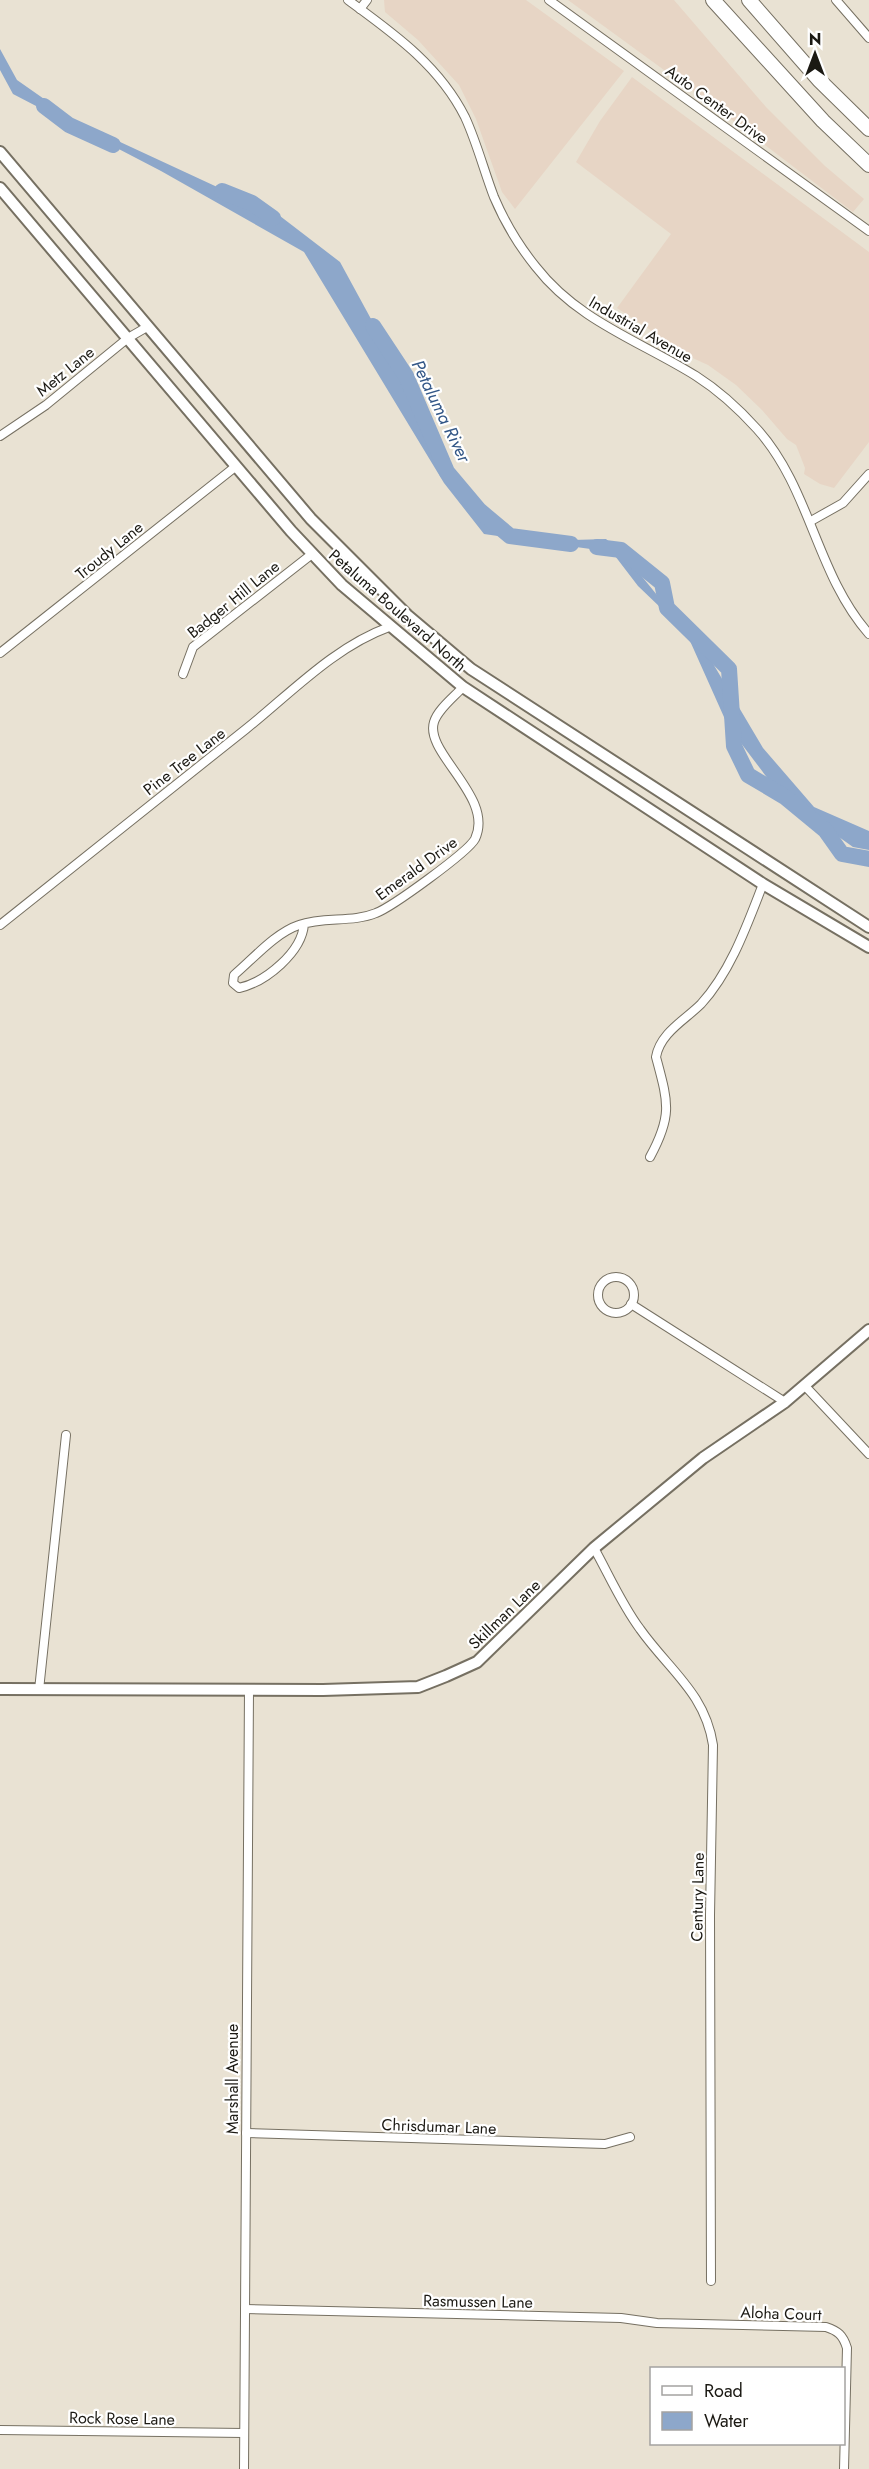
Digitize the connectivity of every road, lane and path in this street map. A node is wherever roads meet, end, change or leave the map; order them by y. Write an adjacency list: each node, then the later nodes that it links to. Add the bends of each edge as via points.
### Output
1 (348, 0): 7 (street, Industrial Avenue)
2 (367, 0): 7 (street)
3 (549, 0): 13 (street, Auto Center Drive)
4 (713, 0): 11 (highway)
5 (748, 0): 9 (highway)
6 (836, 0): 8 (street)
7 (360, 9): 19 (street, Industrial Avenue, via 416,51 445,85 469,127 503,216 542,274 596,321 695,375 728,399 772,447 795,484)
8 (869, 38)
9 (869, 129)
10 (0, 152): 14 (main road, Petaluma Boulevard North)
11 (869, 165)
12 (2, 195): 15 (main road, Petaluma Boulevard North)
13 (869, 231)
14 (147, 327): 15 (street, Metz Lane); 29 (main road, Petaluma Boulevard North, via 311,519 407,615 463,662)
15 (128, 338): 16 (street, Metz Lane, via 46,405); 17 (main road, Petaluma Boulevard North)
16 (0, 436)
17 (235, 467): 20 (main road, Petaluma Boulevard North); 23 (street, Troudy Lane)
18 (869, 474): 19 (street, via 843,503)
19 (811, 521): 22 (street, Industrial Avenue, via 841,594)
20 (312, 554): 21 (main road, Petaluma Boulevard North); 24 (street, Badger Hill Lane, via 193,647)
21 (389, 627): 25 (main road, Petaluma Boulevard North); 28 (street, Pine Tree Lane, via 364,636 305,679)
22 (869, 634)
23 (0, 654)
24 (183, 674)
25 (463, 687): 26 (main road, Petaluma Boulevard North); 27 (street, Emerald Drive, via 433,724 442,752 475,807 478,827 474,840 376,914)
26 (763, 884): 30 (main road, Petaluma Boulevard North); 31 (street, via 725,971 658,1049 656,1057 667,1113 664,1131)
27 (304, 924): 27 (street, Emerald Drive, via 300,942 268,974 254,985 239,988 233,983 234,975 280,936)
28 (0, 925)
29 (869, 927)
30 (869, 947)
31 (650, 1157)
32 (631, 1305): 32 (street, via 634,1293 623,1279 612,1278 602,1284 598,1295 606,1310 617,1313); 35 (street)
33 (869, 1330): 34 (main road, Skillman Lane)
34 (805, 1386): 35 (main road, Skillman Lane); 37 (street)
35 (785, 1402): 38 (main road, Skillman Lane, via 702,1458)
36 (66, 1435): 40 (street)
37 (869, 1454)
38 (594, 1548): 41 (main road, Skillman Lane, via 477,1662 446,1676 418,1687); 44 (street, Century Lane, via 639,1629 697,1698 710,1724)
39 (0, 1689): 40 (main road, Skillman Lane)
40 (39, 1690): 41 (main road, Skillman Lane)
41 (249, 1690): 42 (street, Marshall Avenue)
42 (246, 2133): 43 (street, Chrisdumar Lane, via 605,2144); 45 (street, Marshall Avenue)
43 (630, 2137)
44 (711, 2281)
45 (245, 2309): 46 (street, Rasmussen Lane); 49 (street, Marshall Avenue)
46 (726, 2324): 47 (street, Aloha Court, via 826,2327 837,2331 847,2348)
47 (845, 2429)
48 (0, 2430): 49 (street, Rock Rose Lane)
49 (244, 2433): 51 (street, Marshall Avenue)
50 (845, 2445): 52 (street, Aloha Court)
51 (244, 2469)
52 (844, 2469)

